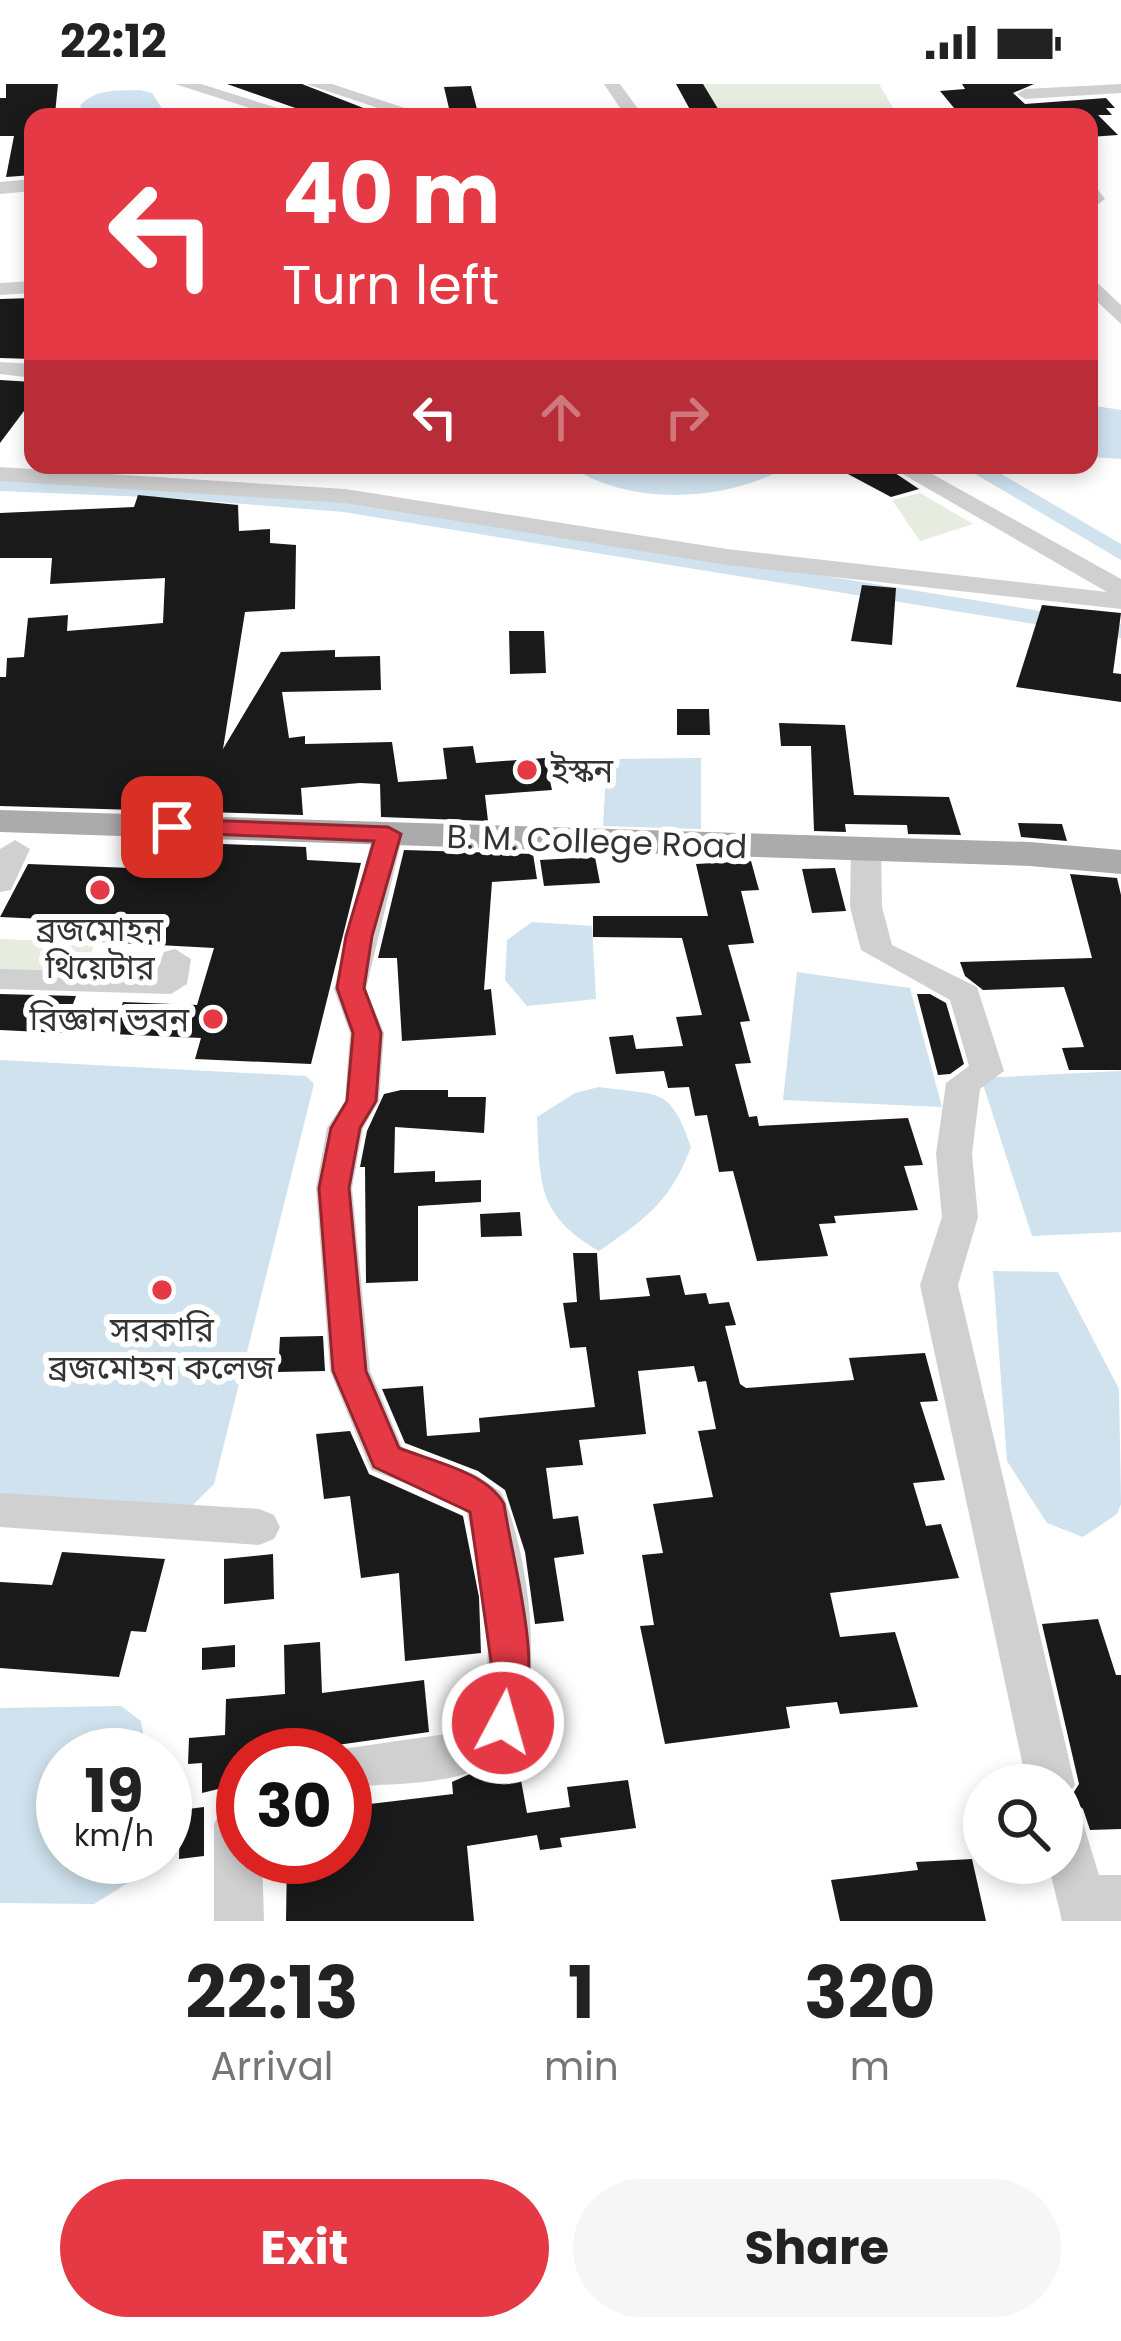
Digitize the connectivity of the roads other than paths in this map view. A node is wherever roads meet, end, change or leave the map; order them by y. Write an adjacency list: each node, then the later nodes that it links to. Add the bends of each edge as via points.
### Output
1 (183, 84): 3 (street)
2 (314, 84): 7 (street)
3 (217, 87): 6 (street)
4 (1121, 88): 5 (street)
5 (1021, 89)
6 (273, 108)
7 (393, 108)
8 (1098, 291): 9 (street)
9 (1121, 318)
10 (0, 474): 13 (street, via 345,496 727,557)
11 (915, 474): 12 (street)
12 (1121, 589)
13 (1121, 601)
14 (388, 834): 15 (main road, B. M. College Road); 16 (main road, B. M. College Road); 23 (street, via 350,988 367,1033 362,1101 345,1128 334,1188 350,1371 386,1458 486,1504 509,1661 494,1736 474,1748)
15 (8, 835): 18 (street)
16 (866, 849): 17 (main road, B. M. College Road); 24 (street, via 866,907 877,950 965,994 987,1071 963,1083 954,1154 959,1217 939,1285)
17 (1121, 862)
18 (0, 883)
19 (175, 958): 20 (street, via 171,984)
20 (0, 979)
21 (0, 1510): 22 (street)
22 (259, 1527)
23 (372, 1762)
24 (1046, 1764)
25 (1083, 1875): 27 (street)
26 (239, 1884): 28 (street)
27 (1096, 1906)
28 (239, 1921)

